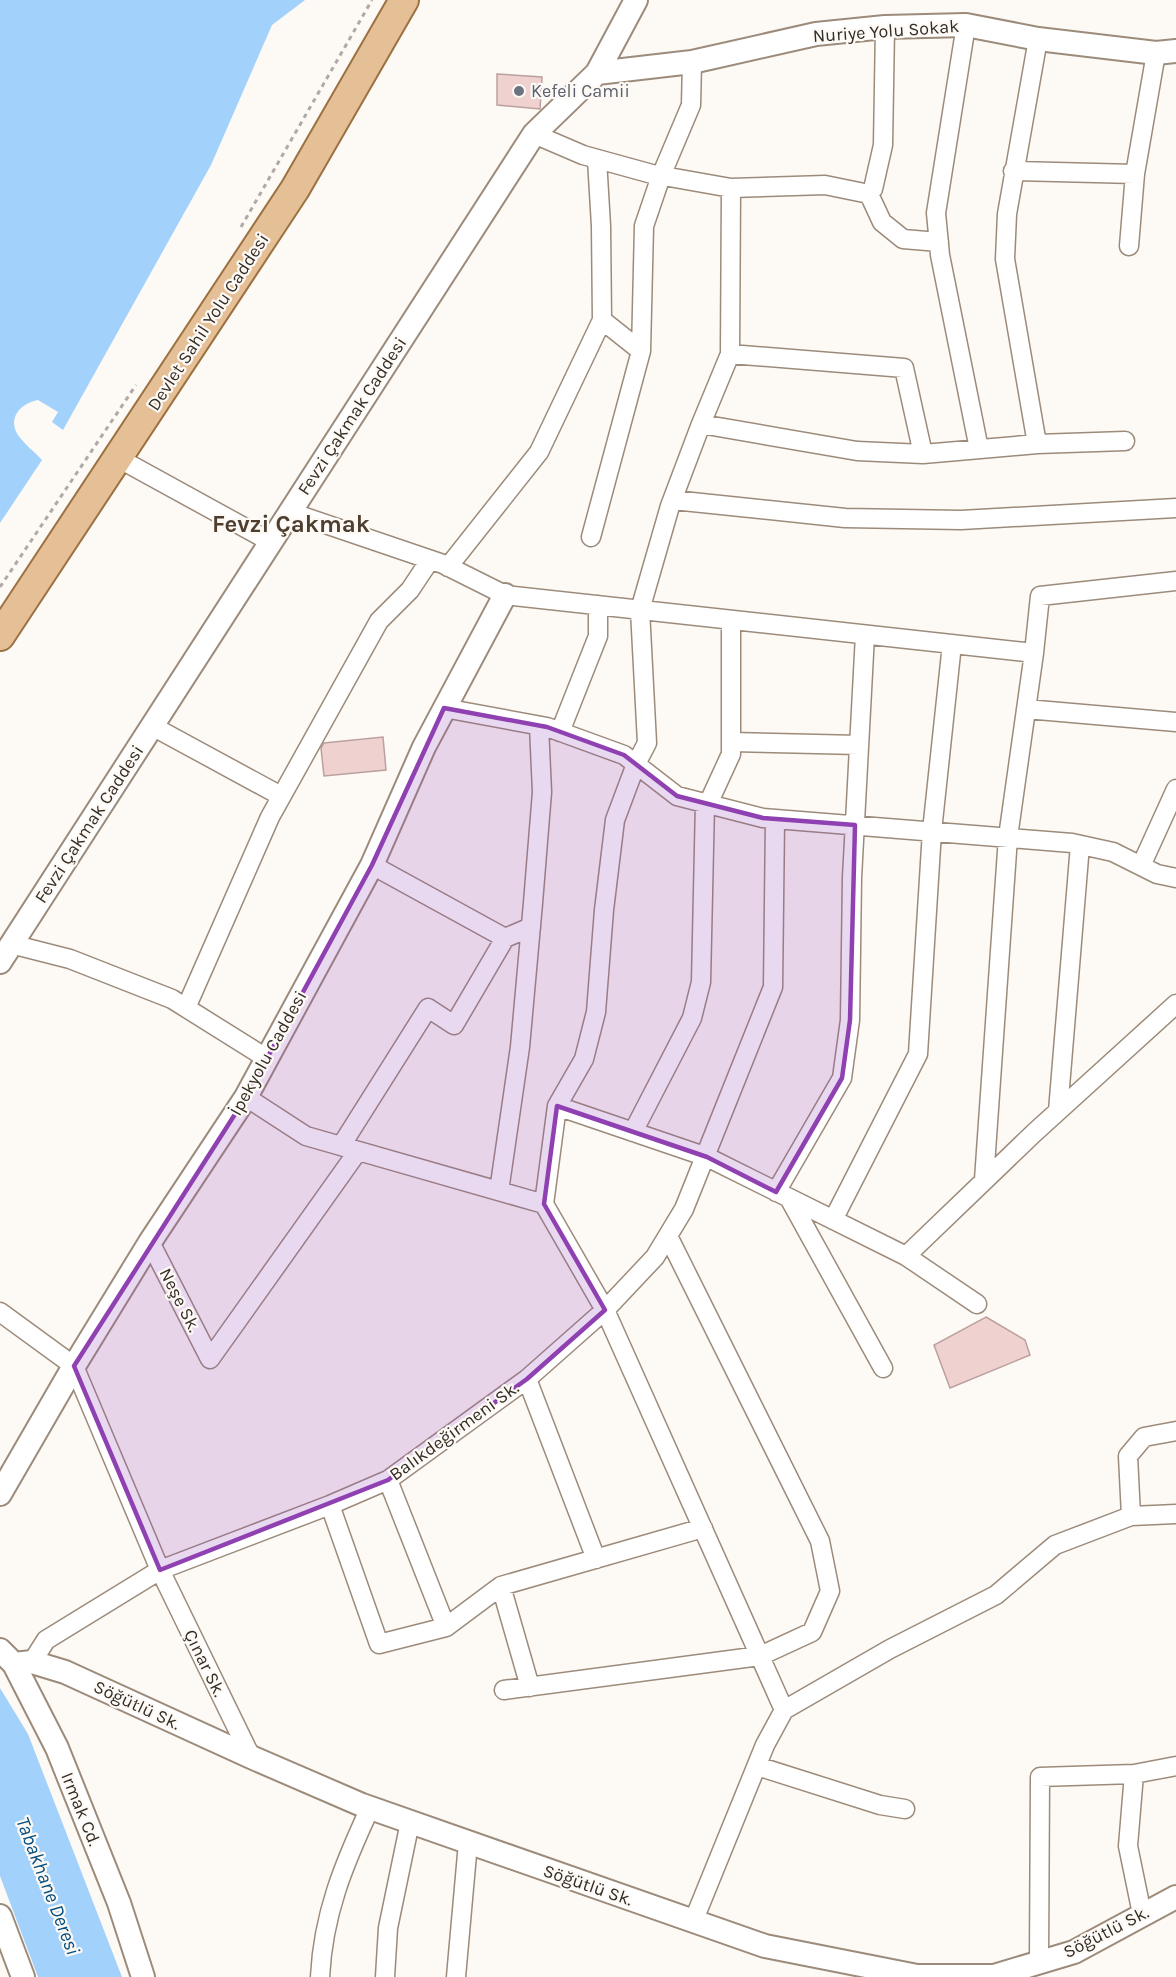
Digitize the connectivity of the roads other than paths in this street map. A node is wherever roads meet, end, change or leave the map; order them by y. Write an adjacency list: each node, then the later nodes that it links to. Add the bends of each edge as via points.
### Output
1 (384, 0): 39 (main road, Devlet Sahil Yolu Caddesi, via 229,269)
2 (404, 0): 27 (main road, Devlet Sahil Yolu Caddesi, via 296,189)
3 (636, 0): 9 (street, Fevzi Çakmak Caddesi)
4 (966, 25): 5 (street, Nuriye Yolu Sokak); 6 (street, Nuriye Yolu Sokak); 17 (street, via 936,213)
5 (885, 27): 8 (street, Nuriye Yolu Sokak, via 816,34); 16 (street, via 883,145)
6 (1038, 39): 7 (street, Nuriye Yolu Sokak); 12 (street)
7 (1166, 52): 13 (street)
8 (692, 62): 9 (street, Nuriye Yolu Sokak); 14 (street, via 691,105)
9 (597, 73): 10 (street, Fevzi Çakmak Caddesi)
10 (534, 135): 11 (street); 30 (street, Fevzi Çakmak Caddesi)
11 (597, 159): 14 (street); 19 (street)
12 (1013, 171): 13 (street); 24 (street, via 1005,259)
13 (1136, 174): 18 (street)
14 (661, 176): 15 (street); 20 (street, via 644,226)
15 (731, 188): 16 (street, via 825,185); 21 (street)
16 (869, 194): 17 (street, via 882,222 903,239)
17 (939, 242): 25 (street)
18 (1129, 246)
19 (602, 320): 20 (street); 34 (street, via 539,452)
20 (641, 351): 31 (street)
21 (730, 354): 22 (street); 26 (street, via 904,368)
22 (701, 424): 26 (street, via 857,451); 28 (street)
23 (1125, 441): 24 (street)
24 (1037, 444): 25 (street)
25 (979, 449): 26 (street)
26 (923, 454)
27 (118, 458): 32 (street); 42 (main road, Devlet Sahil Yolu Caddesi)
28 (673, 500): 29 (street, via 844,518 961,520); 38 (street)
29 (1176, 508)
30 (290, 512): 32 (street, Fevzi Çakmak Caddesi); 33 (street)
31 (591, 537)
32 (271, 542): 48 (street, Fevzi Çakmak Caddesi)
33 (430, 560): 34 (street); 55 (street, via 410,590 379,621)
34 (448, 567): 36 (street)
35 (1176, 581): 44 (street, via 1040,596)
36 (505, 595): 37 (street); 45 (street, İpekyolu Caddesi)
37 (598, 605): 38 (street); 50 (street, via 598,636)
38 (640, 610): 40 (street); 53 (street, via 647,743)
39 (0, 614)
40 (732, 620): 41 (street); 51 (street)
41 (865, 634): 43 (street); 52 (street)
42 (0, 636)
43 (952, 644): 44 (street); 59 (street)
44 (1034, 653): 46 (street)
45 (444, 708): 49 (street); 62 (street, İpekyolu Caddesi)
46 (1026, 709): 47 (street); 60 (street)
47 (1176, 722)
48 (152, 726): 55 (street); 67 (street, Fevzi Çakmak Caddesi)
49 (539, 726): 50 (street); 65 (street, via 542,792)
50 (560, 732): 53 (street, via 624,755)
51 (731, 742): 52 (street); 56 (street, via 731,754)
52 (860, 746): 58 (street)
53 (636, 764): 56 (street, via 677,796); 74 (street, via 615,820 596,1012 584,1059)
54 (1176, 789): 63 (street)
55 (281, 796): 69 (street)
56 (707, 804): 57 (street); 76 (street, via 701,982 692,1018)
57 (775, 819): 58 (street); 78 (street, Balıkdeğirmeni Sk., via 773,987)
58 (855, 825): 59 (street); 81 (street, via 850,1020 842,1078)
59 (932, 831): 60 (street); 83 (street, via 918,1054)
60 (1008, 837): 61 (street); 79 (street)
61 (1080, 845): 63 (street, via 1113,852); 75 (street)
62 (372, 865): 66 (street); 72 (street, İpekyolu Caddesi)
63 (1141, 866): 64 (street)
64 (1176, 878)
65 (531, 927): 66 (street); 80 (street, via 520,1047)
66 (505, 938): 77 (street, via 454,1025 428,1008)
67 (6, 953): 69 (street, via 70,959)
68 (1176, 1004): 70 (street)
69 (186, 1008): 72 (street)
70 (1155, 1023): 71 (street); 75 (street)
71 (1176, 1026)
72 (266, 1058): 73 (street, İpekyolu Caddesi)
73 (246, 1097): 77 (street, via 306,1136); 85 (street, İpekyolu Caddesi)
74 (557, 1106): 76 (street); 82 (street)
75 (1058, 1111): 79 (street)
76 (633, 1132): 78 (street)
77 (349, 1148): 80 (street); 85 (street, Neşe Sk., via 210,1359)
78 (706, 1157): 81 (street); 84 (street, Balıkdeğirmeni Sk.)
79 (984, 1180): 86 (street)
80 (498, 1191): 82 (street)
81 (782, 1195): 83 (street); 91 (street)
82 (544, 1204): 88 (street)
83 (833, 1220): 86 (street)
84 (668, 1236): 88 (street, Balıkdeğirmeni Sk., via 656,1257); 104 (street, via 820,1541 830,1592 812,1632)
85 (150, 1242): 90 (street, İpekyolu Caddesi)
86 (906, 1256): 87 (street)
87 (977, 1304)
88 (605, 1310): 92 (street, Balıkdeğirmeni Sk.); 99 (street)
89 (0, 1312): 90 (street)
90 (74, 1366): 95 (street, İpekyolu Caddesi); 101 (street, Çınar Sk.)
91 (883, 1368)
92 (527, 1379): 94 (street, Balıkdeğirmeni Sk.); 100 (street)
93 (1176, 1431): 98 (street, via 1144,1437 1128,1456)
94 (388, 1480): 96 (street, Balıkdeğirmeni Sk.); 103 (street)
95 (2, 1485)
96 (330, 1505): 101 (street, Balıkdeğirmeni Sk.); 103 (street, via 379,1644)
97 (1176, 1514): 98 (street)
98 (1131, 1516): 108 (street, via 1055,1545 996,1595 890,1649)
99 (703, 1528): 100 (street); 104 (street)
100 (596, 1559): 102 (street)
101 (160, 1570): 105 (street, Balıkdeğirmeni Sk.); 109 (street, Çınar Sk.)
102 (501, 1586): 103 (street); 106 (street)
103 (446, 1627)
104 (760, 1656): 106 (street); 108 (street)
105 (15, 1659): 109 (street, Söğütlü Sk., via 65,1672); 123 (street, Irmak Cd., via 57,1748)
106 (530, 1687): 107 (street)
107 (504, 1690)
108 (784, 1710): 110 (street)
109 (251, 1757): 113 (street, Söğütlü Sk.)
110 (757, 1766): 114 (street, via 880,1805); 120 (street)
111 (1176, 1766): 112 (street)
112 (1134, 1774): 118 (street, via 1128,1846); 121 (street, via 1040,1777)
113 (370, 1808): 115 (street, Söğütlü Sk.); 124 (street, via 345,1862 328,1914)
114 (905, 1809)
115 (410, 1822): 116 (street, Söğütlü Sk.); 125 (street, via 388,1928)
116 (468, 1843): 120 (street, Söğütlü Sk.); 126 (street)
117 (1176, 1897): 118 (street, Söğütlü Sk.)
118 (1142, 1914): 121 (street, Söğütlü Sk., via 1074,1952)
119 (0, 1916): 122 (street)
120 (693, 1922): 127 (street, Söğütlü Sk., via 765,1946)
121 (1034, 1968): 127 (street, Söğütlü Sk., via 994,1976)
122 (23, 1977)
123 (143, 1977)
124 (320, 1977)
125 (385, 1977)
126 (456, 1977)
127 (922, 1977)

